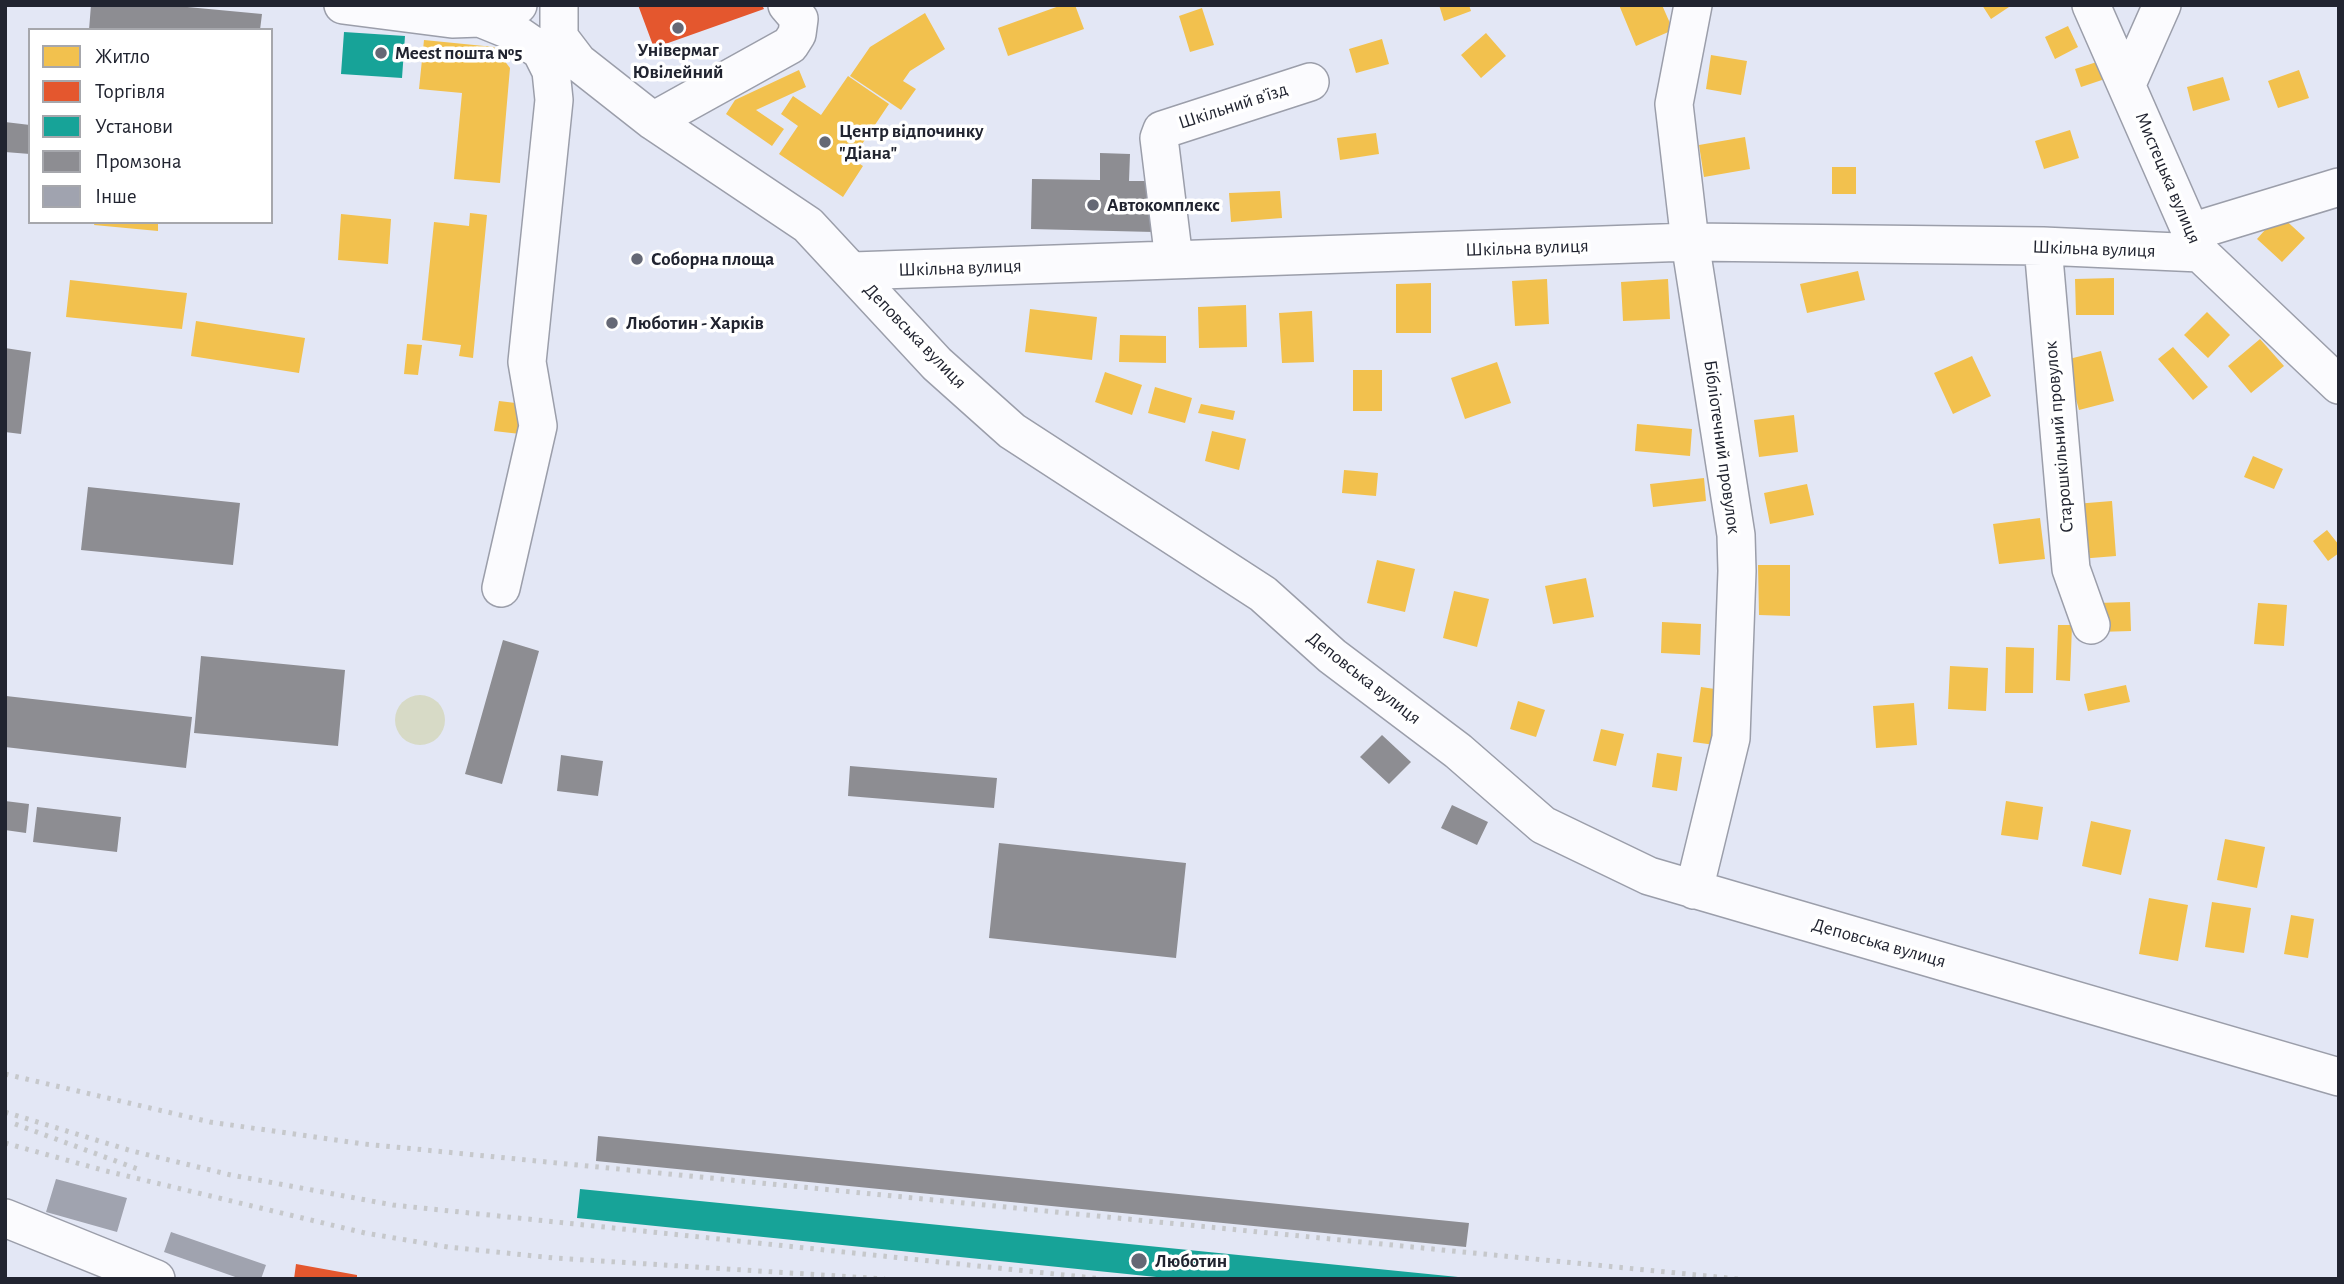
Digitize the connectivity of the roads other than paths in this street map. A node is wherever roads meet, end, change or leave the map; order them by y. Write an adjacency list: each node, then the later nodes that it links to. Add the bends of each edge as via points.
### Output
1 (343, 5): 8 (street, via 452,19)
2 (518, 5): 8 (street)
3 (559, 5): 11 (street, Деповська вулиця, via 557,22 565,48)
4 (788, 5): 11 (street, via 799,19 790,45)
5 (1693, 5): 13 (street, Бібліотечний провулок, via 1674,104)
6 (2091, 5): 10 (street, Мистецька вулиця)
7 (2162, 5): 10 (street)
8 (480, 18): 19 (street, via 512,31 541,51 551,71 554,100 527,362 538,426)
9 (1310, 82): 16 (street, Шкільний в’їзд, via 1162,130 1159,138)
10 (2127, 84): 14 (street, Мистецька вулиця)
11 (653, 121): 17 (street, Деповська вулиця, via 808,225)
12 (2339, 187): 14 (street, Шкільна вулиця)
13 (1690, 242): 15 (street, Шкільна вулиця); 16 (street, Шкільна вулиця); 21 (street, Бібліотечний провулок, via 1725,453 1737,571 1731,738)
14 (2196, 242): 15 (street, Шкільна вулиця); 18 (street, Мистецька вулиця)
15 (2043, 246): 20 (street, Старошкільний провулок, via 2071,569)
16 (1174, 260): 17 (street, Шкільна вулиця)
17 (853, 271): 21 (street, Деповська вулиця, via 937,364 1012,431 1263,594 1332,656 1458,751 1543,825 1649,876)
18 (2339, 385)
19 (501, 588)
20 (2091, 625)
21 (1695, 890): 22 (street, Деповська вулиця)
22 (2339, 1077)
23 (5, 1218): 24 (street)
24 (156, 1279)

